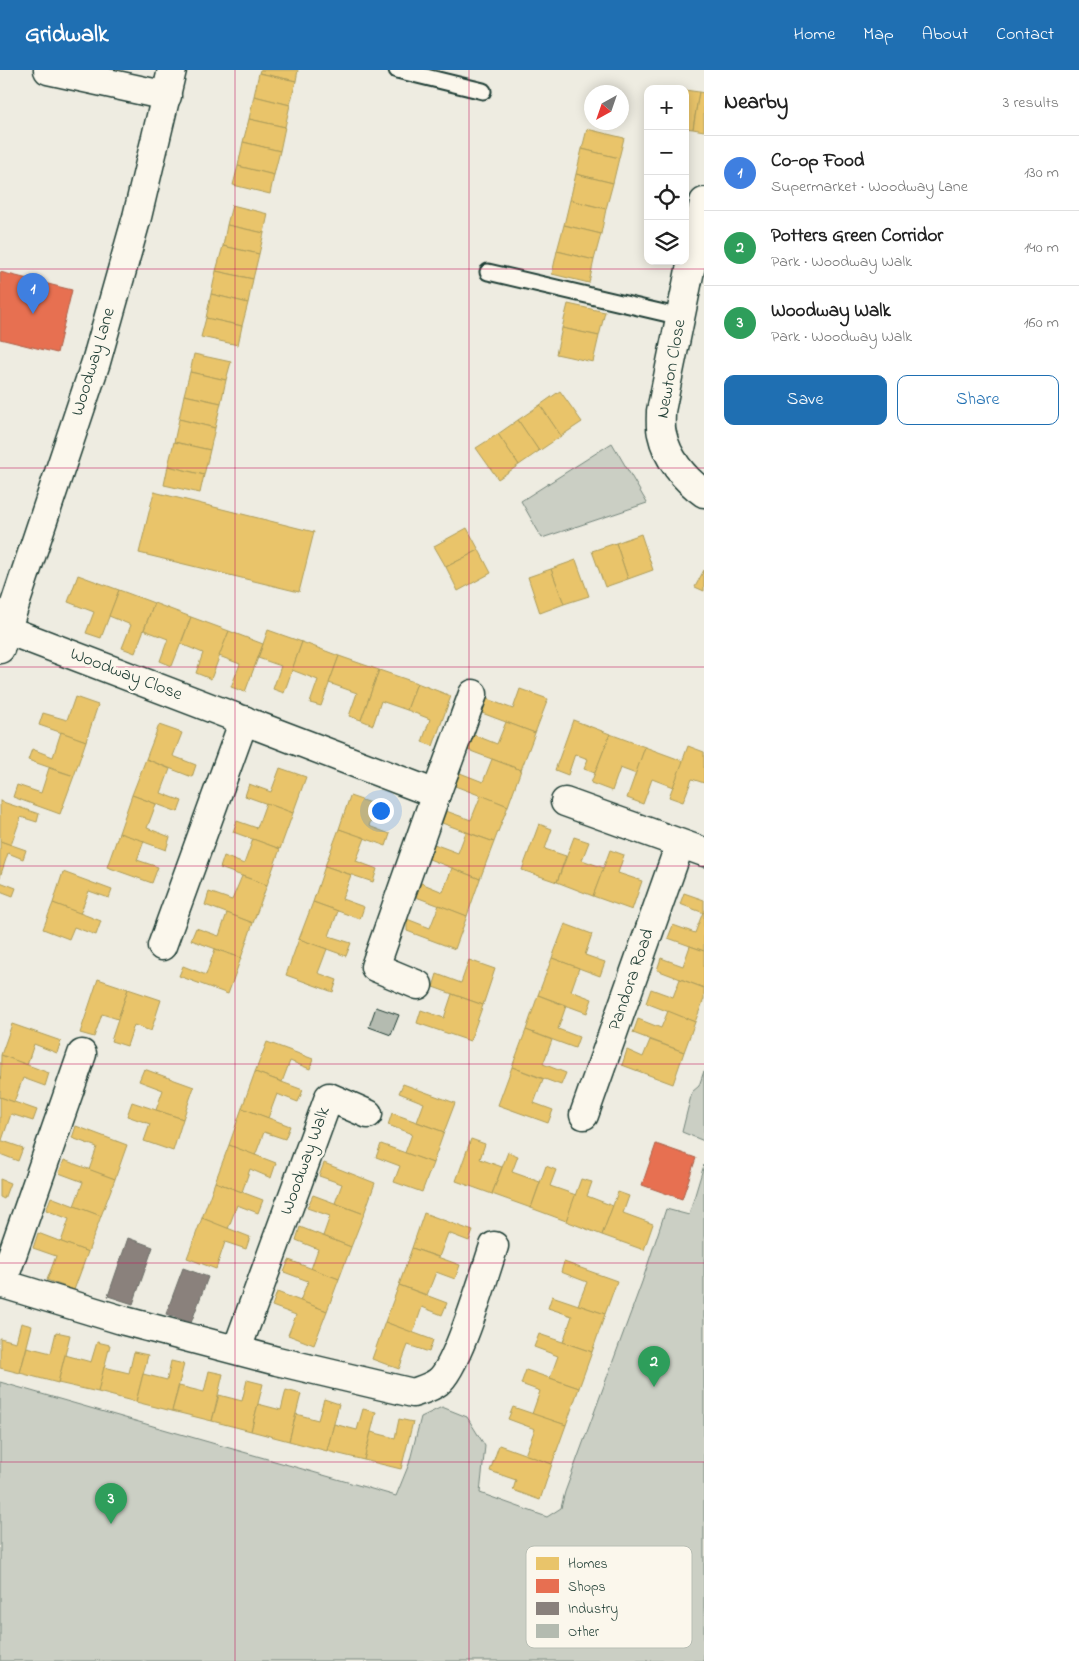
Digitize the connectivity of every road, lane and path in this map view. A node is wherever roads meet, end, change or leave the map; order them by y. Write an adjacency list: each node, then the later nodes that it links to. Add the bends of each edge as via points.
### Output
1 (48, 70): 5 (street)
2 (172, 70): 5 (street, Woodway Lane)
3 (397, 70): 4 (lane)
4 (483, 90)
5 (167, 96): 11 (street, Woodway Lane, via 96,362)
6 (704, 202): 8 (street, Newton Close)
7 (488, 272): 9 (lane)
8 (697, 272): 9 (street, Newton Close)
9 (680, 317): 10 (street, Newton Close, via 661,411 662,433 668,452 680,471)
10 (704, 493)
11 (3, 639): 13 (street, Woodway Close)
12 (473, 694): 14 (street)
13 (244, 720): 14 (street, Woodway Close); 17 (street)
14 (436, 794): 18 (street, via 375,967)
15 (564, 802): 16 (street, Pandora Road)
16 (692, 848): 21 (street, Pandora Road)
17 (162, 946)
18 (418, 985)
19 (82, 1054): 23 (street)
20 (368, 1114): 24 (street, Woodway Walk, via 329,1097)
21 (584, 1115)
22 (494, 1246): 24 (street, via 455,1359 439,1382 426,1389 413,1393 398,1390)
23 (1, 1284): 24 (street, via 125,1321)
24 (237, 1349)

